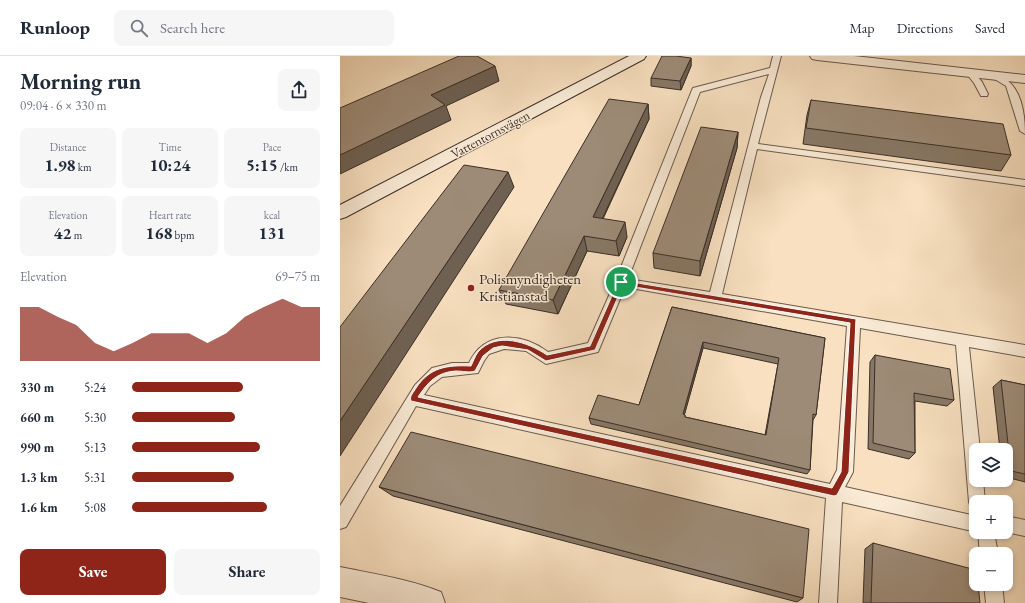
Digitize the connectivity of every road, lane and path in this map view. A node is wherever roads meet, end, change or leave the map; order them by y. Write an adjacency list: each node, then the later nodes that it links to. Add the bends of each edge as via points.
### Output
1 (639, 56): 13 (street, Vattentornsvägen)
2 (777, 56): 4 (lane)
3 (817, 56): 5 (street)
4 (774, 70): 11 (lane); 14 (lane, via 696,90)
5 (970, 73): 6 (street); 8 (lane)
6 (996, 76): 7 (street); 9 (lane, via 1010,85)
7 (1025, 79)
8 (984, 94)
9 (1021, 107): 10 (lane)
10 (1025, 131)
11 (753, 146): 12 (lane); 15 (lane)
12 (1025, 183)
13 (340, 213)
14 (621, 282): 15 (lane); 19 (lane, via 592,348 546,358 530,347 502,343 491,346 480,354 473,369 455,368 433,374 424,382)
15 (715, 298): 16 (lane)
16 (854, 321): 17 (lane); 20 (lane, via 845,472)
17 (962, 340): 18 (lane); 21 (lane)
18 (1025, 351)
19 (413, 399): 20 (lane); 22 (lane)
20 (834, 492): 23 (lane); 29 (lane)
21 (976, 495)
22 (340, 521)
23 (969, 522)
24 (1013, 525): 25 (lane)
25 (1025, 528)
26 (340, 582): 28 (street)
27 (994, 591): 30 (lane)
28 (430, 603)
29 (828, 603)
30 (995, 603)

